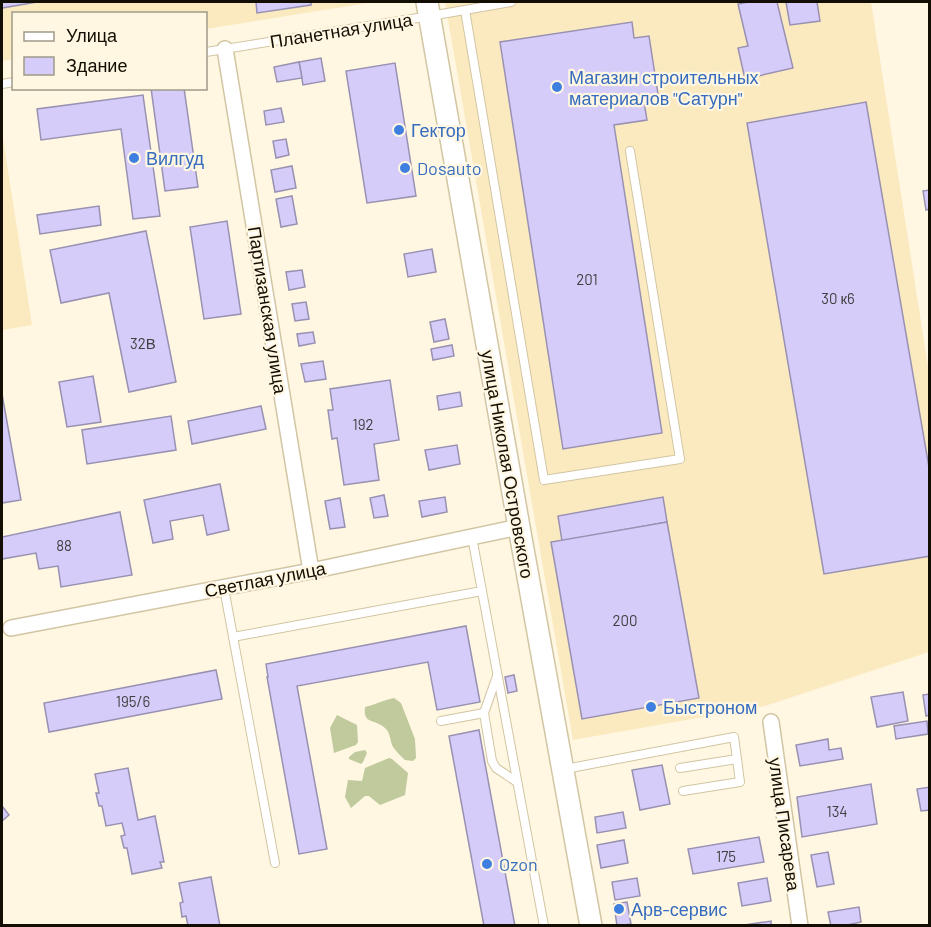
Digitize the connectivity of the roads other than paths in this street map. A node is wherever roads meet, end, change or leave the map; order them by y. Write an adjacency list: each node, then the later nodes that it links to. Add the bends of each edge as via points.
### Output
1 (512, 2): 3 (lane, Планетная улица)
2 (428, 9): 3 (lane, Планетная улица); 4 (lane, Планетная улица); 7 (street, улица Николая Островского)
3 (465, 10): 6 (lane, via 544,480 680,459)
4 (225, 49): 5 (lane, Планетная улица); 9 (street, Партизанская улица)
5 (207, 52)
6 (630, 151)
7 (519, 527): 8 (street, Светлая улица); 20 (street, улица Николая Островского)
8 (472, 537): 9 (street, Светлая улица); 11 (lane)
9 (311, 571): 10 (street, Светлая улица)
10 (224, 588): 12 (street, Светлая улица); 13 (lane)
11 (482, 591): 13 (lane); 14 (lane)
12 (6, 629)
13 (233, 637): 23 (lane)
14 (498, 674): 15 (lane); 21 (lane)
15 (484, 713): 16 (lane); 21 (lane, via 494,765)
16 (441, 721)
17 (771, 722): 26 (street, улица Писарева)
18 (737, 759): 19 (lane); 20 (lane, via 734,737); 22 (lane, via 740,783)
19 (680, 768)
20 (563, 769): 25 (street, улица Николая Островского)
21 (518, 782): 24 (lane)
22 (683, 791)
23 (275, 863)
24 (544, 926)
25 (591, 926)
26 (800, 926)

